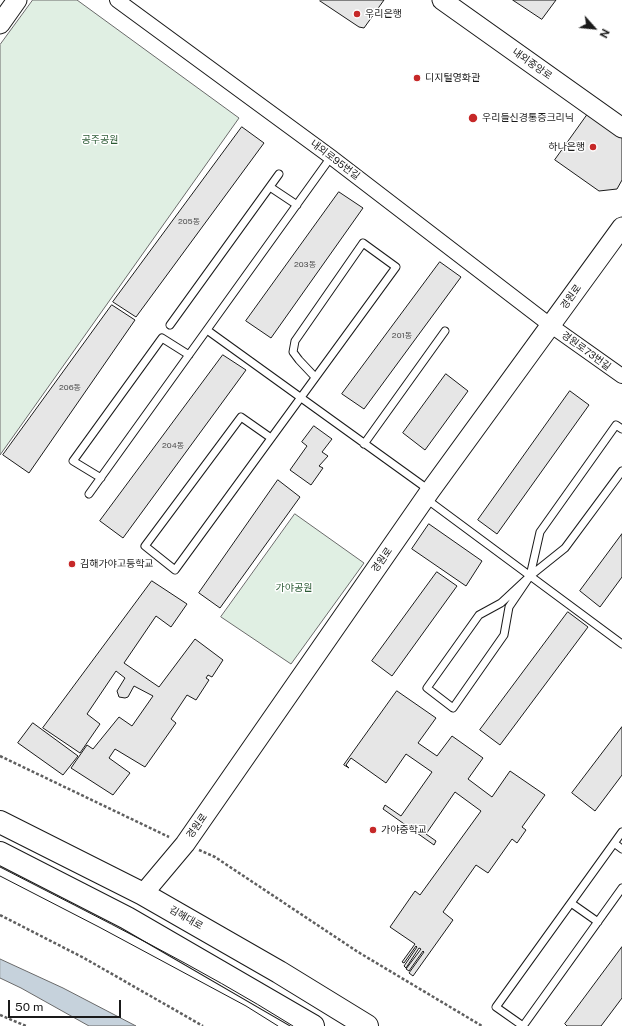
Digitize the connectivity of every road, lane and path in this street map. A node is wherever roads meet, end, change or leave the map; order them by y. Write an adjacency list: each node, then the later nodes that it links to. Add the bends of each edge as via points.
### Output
1 (17, 0): 4 (street)
2 (117, 0): 6 (street, 내외로95번길)
3 (442, 0): 5 (street, 내외중앙로)
4 (0, 24)
5 (622, 128)
6 (331, 157): 9 (lane); 12 (street, 내외로95번길)
7 (279, 174): 8 (lane)
8 (270, 187): 9 (lane); 11 (lane)
9 (297, 205): 13 (lane)
10 (622, 227): 12 (street, 경원로)
11 (170, 325)
12 (550, 325): 16 (street, 경원로73번길); 25 (street, 경원로)
13 (206, 330): 15 (lane); 18 (lane)
14 (445, 331): 21 (lane)
15 (189, 355): 23 (lane); 23 (lane, via 162,338 73,461)
16 (622, 376)
17 (315, 377): 17 (lane, via 293,352 295,340 363,243 396,267); 18 (lane)
18 (300, 398): 20 (lane); 21 (lane)
19 (622, 429): 26 (lane, via 616,425 540,532)
20 (271, 438): 20 (lane, via 175,570 145,546 241,417)
21 (364, 444): 25 (lane)
22 (622, 471): 26 (lane, via 565,548)
23 (101, 478): 24 (lane)
24 (89, 494)
25 (427, 495): 26 (lane); 32 (street, 경원로)
26 (530, 576): 26 (lane, via 501,603 480,615 427,688 453,708 504,635 509,607); 27 (lane)
27 (622, 644)
28 (0, 756): 32 (path)
29 (0, 822): 36 (main road, 김해대로)
30 (622, 832): 31 (lane)
31 (614, 843): 33 (lane); 37 (lane)
32 (185, 844): 36 (street, 경원로); 45 (path, via 215,857 358,952)
33 (622, 849)
34 (0, 853): 43 (main road, via 127,918)
35 (622, 888): 39 (lane)
36 (143, 894): 44 (main road, 김해대로, via 280,972)
37 (571, 903): 39 (lane); 46 (lane, via 496,1007)
38 (0, 915): 42 (path, via 84,958)
39 (598, 922): 46 (lane)
40 (0, 1015): 41 (path)
41 (26, 1026)
42 (203, 1026)
43 (313, 1026)
44 (366, 1026)
45 (482, 1026)
46 (523, 1026)

